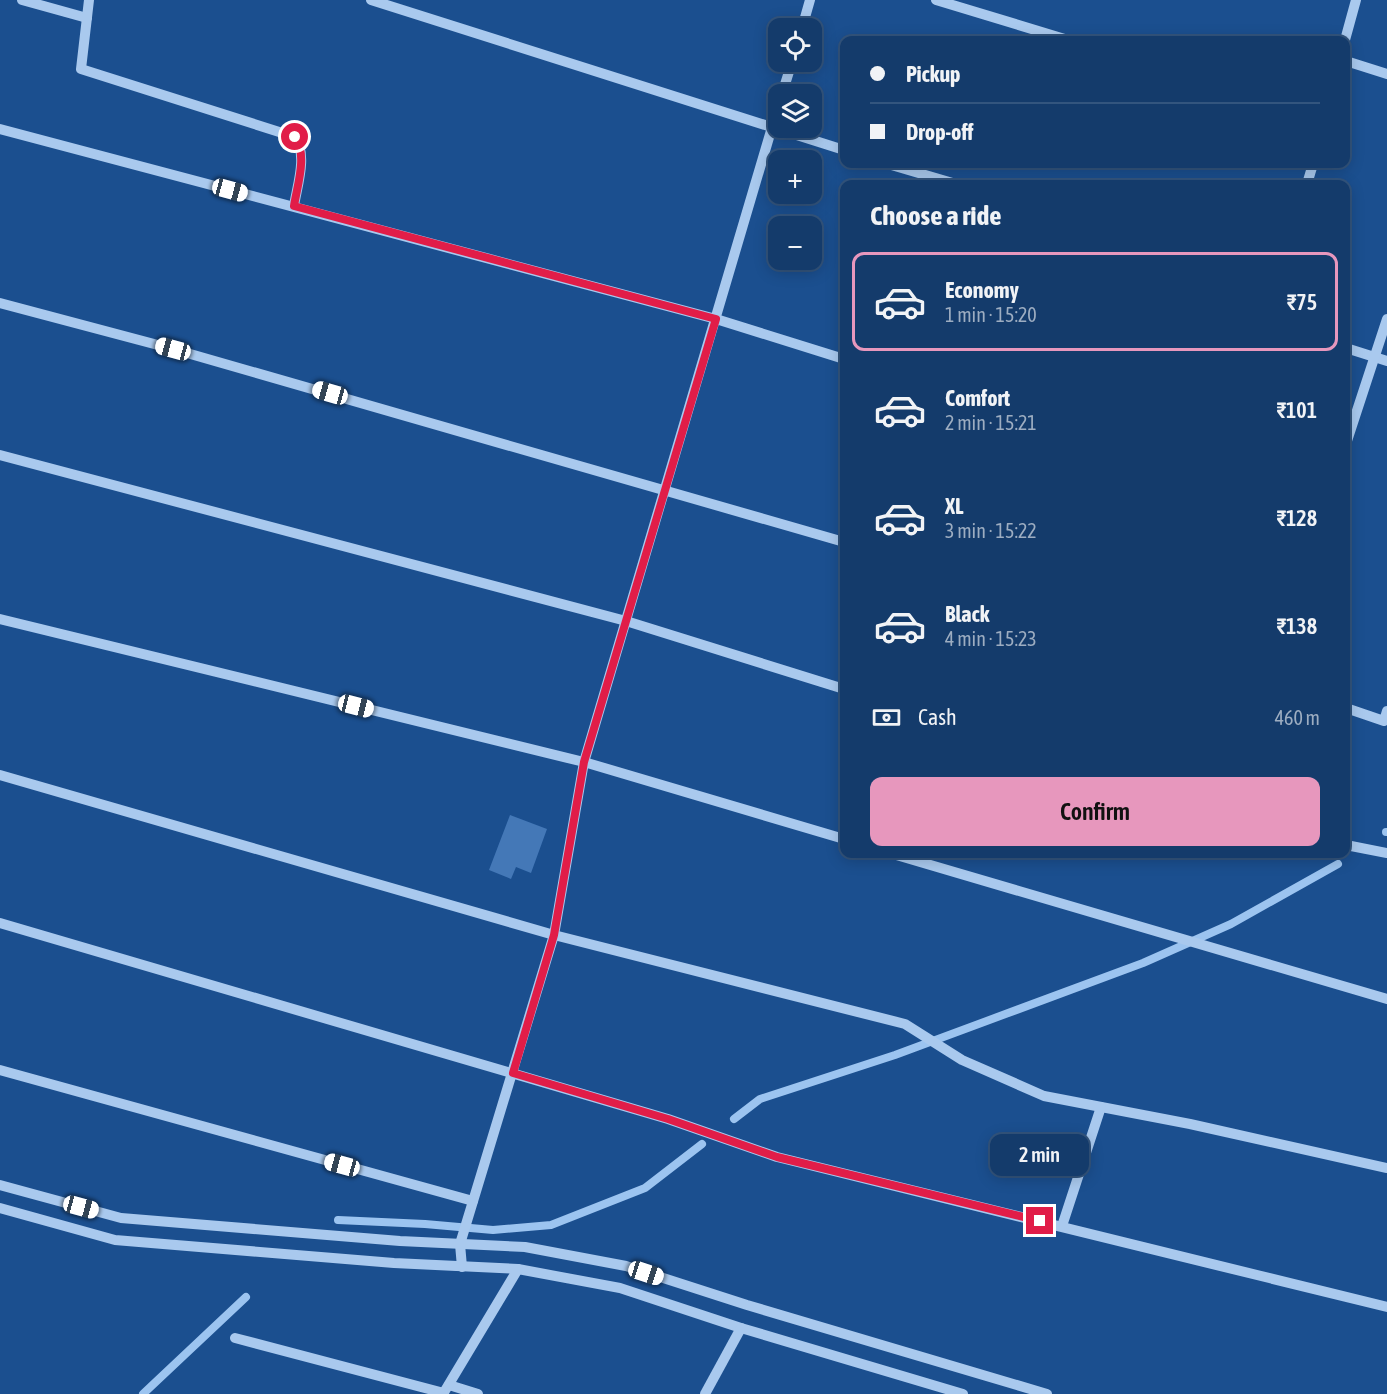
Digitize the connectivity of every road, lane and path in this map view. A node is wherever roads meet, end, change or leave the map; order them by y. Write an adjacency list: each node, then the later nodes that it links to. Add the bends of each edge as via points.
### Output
1 (22, 0): 7 (street)
2 (89, 0): 7 (street)
3 (371, 0): 13 (street)
4 (810, 0): 8 (street)
5 (936, 0): 9 (street)
6 (1356, 0): 10 (street)
7 (87, 18): 20 (street, via 81,69 295,137 302,155)
8 (805, 18)
9 (1055, 36)
10 (1346, 36)
11 (1350, 62): 12 (street)
12 (1387, 74)
13 (768, 127)
14 (0, 129): 20 (street)
15 (769, 138): 22 (street)
16 (805, 138): 17 (street)
17 (840, 149)
18 (902, 168): 19 (street)
19 (942, 180)
20 (294, 206): 22 (street)
21 (0, 303): 30 (street)
22 (716, 319): 26 (street); 30 (street)
23 (1387, 319): 25 (street)
24 (1350, 349): 25 (street)
25 (1373, 356): 27 (street); 28 (street)
26 (840, 358)
27 (1387, 361)
28 (1350, 431)
29 (0, 455): 33 (street)
30 (665, 489): 31 (street); 33 (street)
31 (840, 541)
32 (0, 619): 37 (street)
33 (626, 621): 34 (street); 37 (street)
34 (840, 688)
35 (1350, 709): 36 (street, via 1384,721)
36 (1387, 711)
37 (584, 762): 39 (street); 44 (street)
38 (0, 775): 44 (street)
39 (840, 838)
40 (1350, 846): 41 (street)
41 (1387, 853)
42 (907, 858): 45 (street)
43 (0, 923): 47 (street)
44 (554, 935): 47 (street); 48 (street, via 905,1024 962,1060 1044,1096)
45 (1387, 999)
46 (0, 1070): 51 (street)
47 (513, 1073): 51 (street); 53 (street, via 668,1119 777,1157)
48 (1101, 1107): 49 (street); 53 (street)
49 (1387, 1168)
50 (0, 1185): 54 (street, via 121,1218)
51 (473, 1201): 54 (street)
52 (0, 1208): 55 (street, via 115,1240)
53 (1062, 1226): 57 (street)
54 (460, 1244): 55 (street); 64 (street, via 525,1247 626,1266)
55 (462, 1267): 56 (street)
56 (518, 1269): 58 (street, via 620,1288); 60 (street)
57 (1387, 1307)
58 (741, 1328): 62 (street); 63 (street)
59 (235, 1338): 60 (street)
60 (445, 1391): 61 (street)
61 (478, 1394)
62 (705, 1394)
63 (963, 1394)
64 (1047, 1394)

